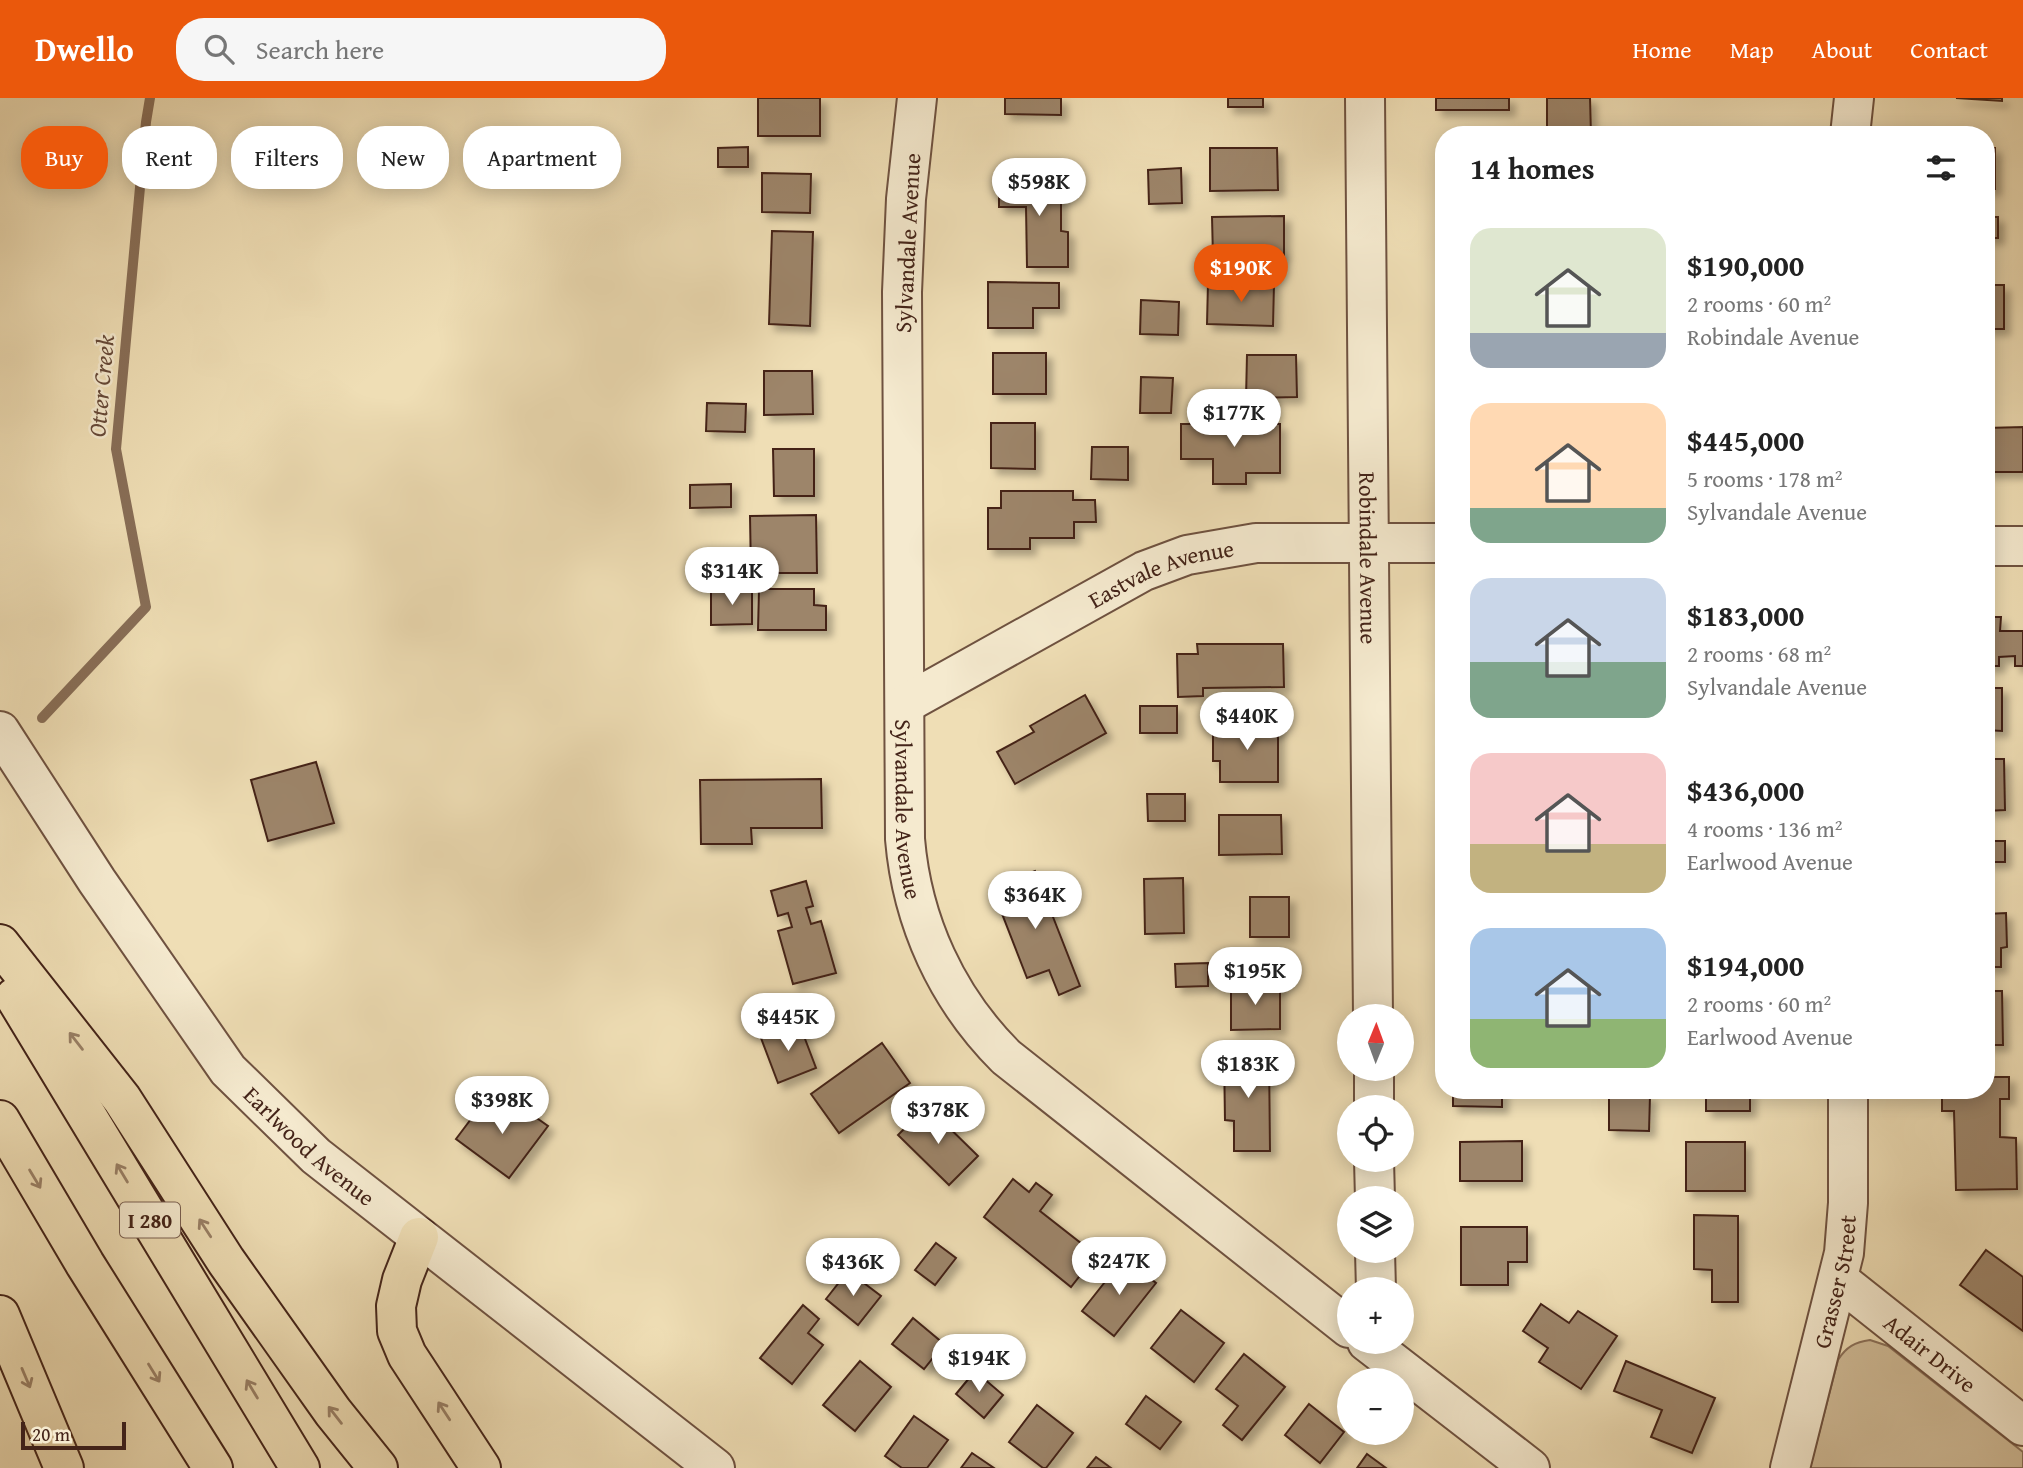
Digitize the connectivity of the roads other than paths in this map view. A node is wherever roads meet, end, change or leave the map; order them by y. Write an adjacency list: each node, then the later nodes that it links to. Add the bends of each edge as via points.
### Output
1 (917, 98): 9 (street, Sylvandale Avenue, via 902,292)
2 (1365, 98): 5 (street, Robindale Avenue)
3 (1854, 98): 4 (street)
4 (1851, 126)
5 (1368, 543): 6 (street, Eastvale Avenue); 9 (street, Eastvale Avenue, via 1246,544 1164,562); 13 (street, Robindale Avenue)
6 (1435, 543)
7 (1995, 545): 8 (street)
8 (2023, 546)
9 (905, 704): 19 (street, Sylvandale Avenue, via 905,839 910,879 936,959 969,1015 1006,1057)
10 (0, 732): 16 (street, Earlwood Avenue, via 228,1070 316,1156)
11 (0, 944): 25 (highway, one-way to 11, via 233,1272 122,1099)
12 (0, 972): 24 (highway, I 280, one-way to 12)
13 (1373, 1004)
14 (1848, 1099): 17 (street, Grasser Street, via 1848,1203)
15 (0, 1120): 23 (highway, one-way to 23)
16 (419, 1237): 26 (highway, one-way to 16, via 407,1355 397,1331 399,1293); 27 (street, Earlwood Avenue)
17 (1839, 1280): 21 (street, Adair Drive); 29 (street, Grasser Street)
18 (0, 1315): 22 (highway, one-way to 22)
19 (1337, 1316)
20 (1385, 1354): 28 (street, Sylvandale Avenue)
21 (2023, 1426)
22 (64, 1468)
23 (213, 1468)
24 (300, 1468)
25 (378, 1468)
26 (481, 1468)
27 (715, 1468)
28 (1530, 1468)
29 (1790, 1468)

